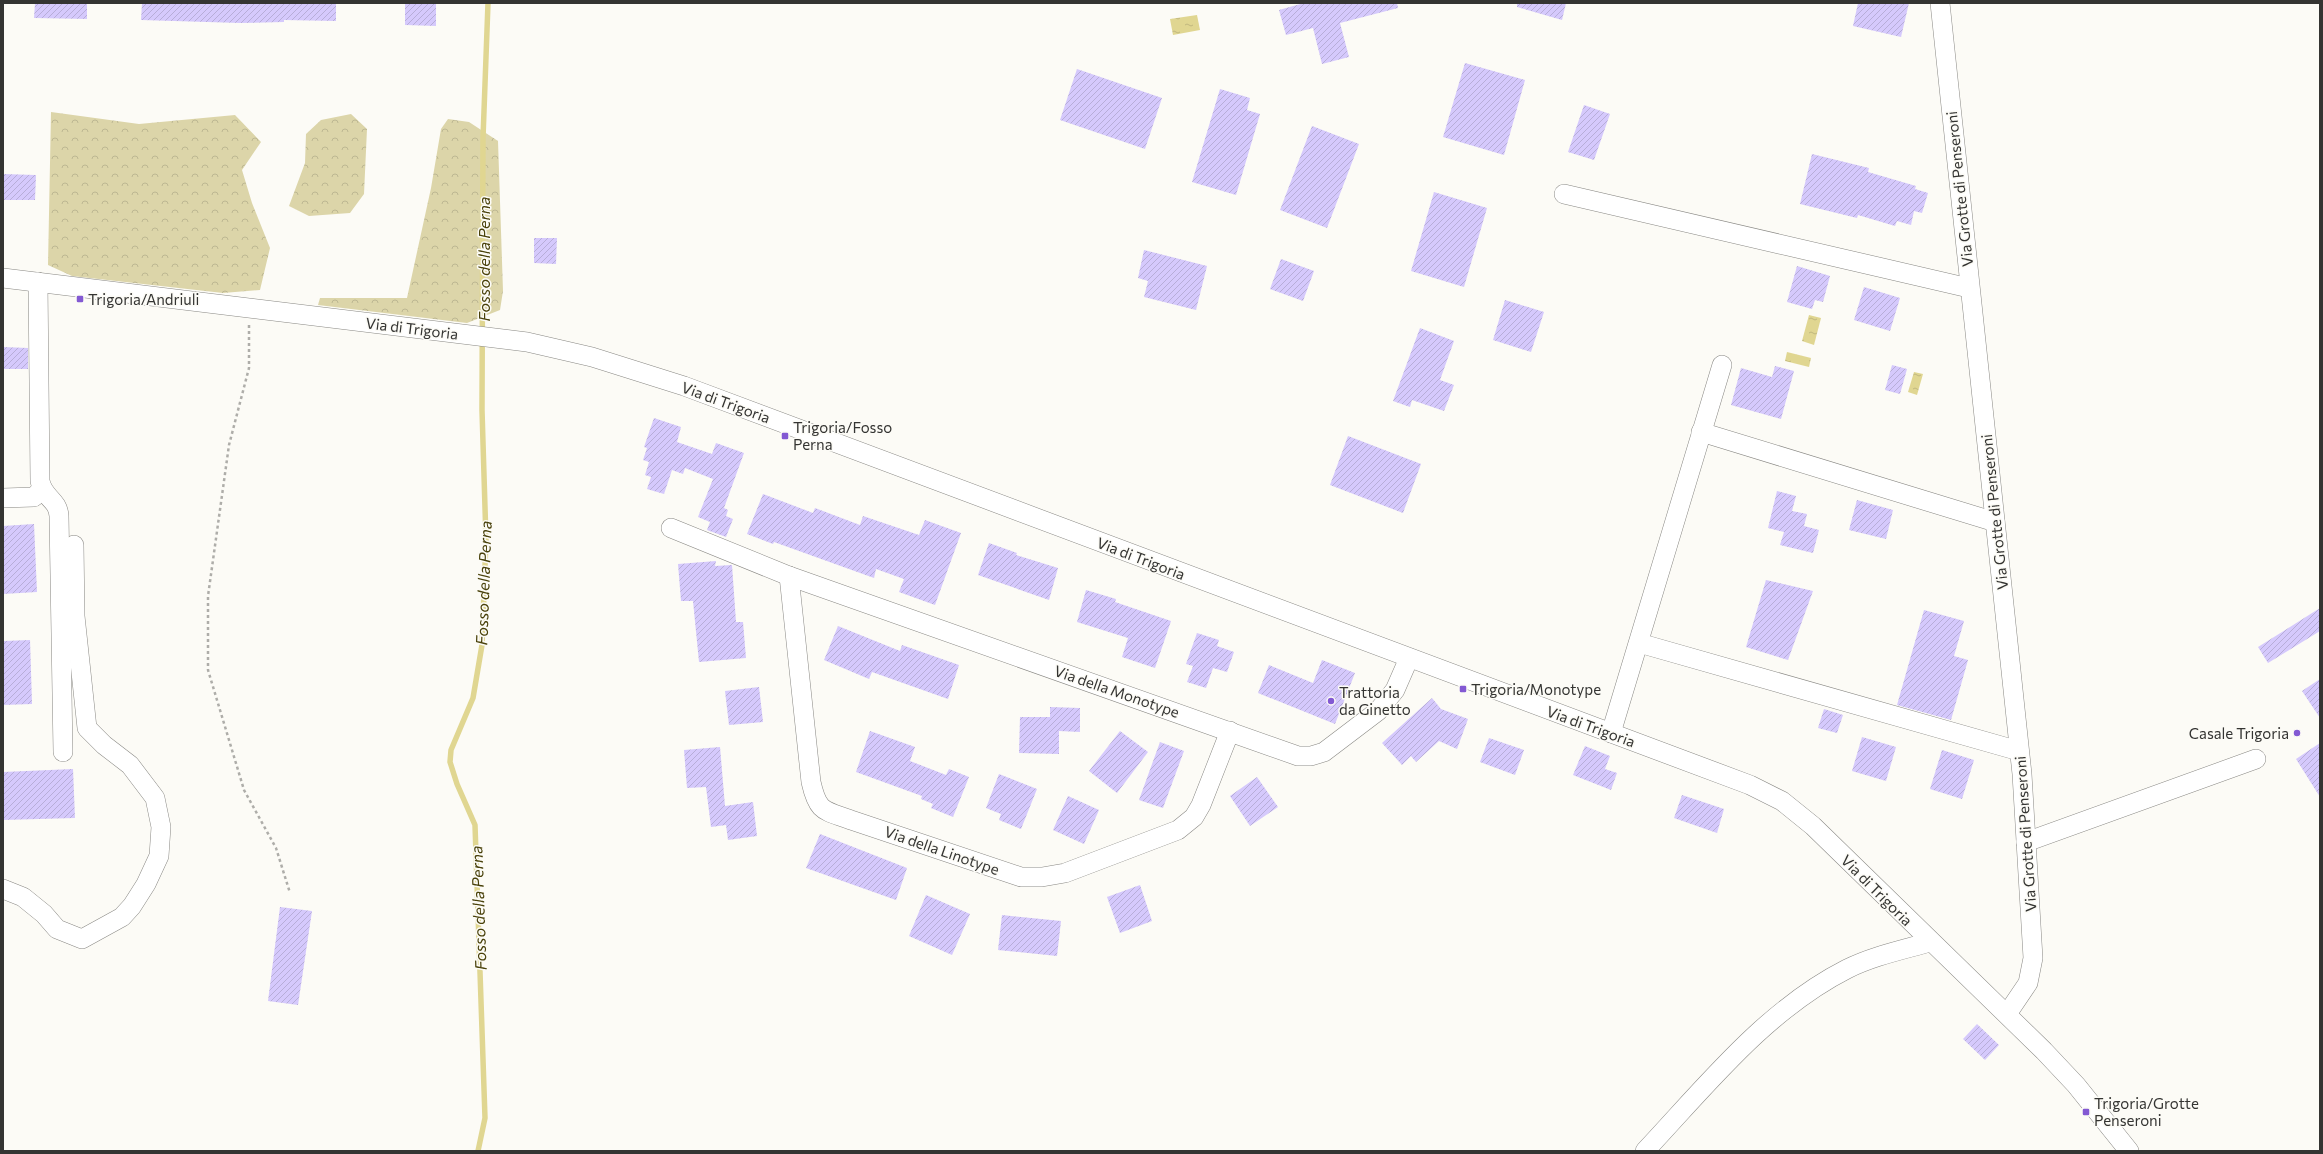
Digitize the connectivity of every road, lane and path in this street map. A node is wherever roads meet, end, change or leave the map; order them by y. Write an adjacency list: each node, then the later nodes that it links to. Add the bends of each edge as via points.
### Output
1 (1940, 3): 5 (street, Via Grotte di Penseroni)
2 (1564, 194): 5 (street)
3 (3, 278): 4 (street, Via di Trigoria)
4 (38, 282): 6 (street, Via di Trigoria); 9 (street)
5 (1969, 288): 11 (street, Via Grotte di Penseroni)
6 (242, 307): 16 (street, Via di Trigoria, via 528,342 592,357 684,386); 24 (path, via 247,314 250,330 250,368 229,445 208,596 208,670 244,790 276,848)
7 (1722, 365): 8 (street)
8 (1701, 432): 11 (street); 15 (street)
9 (42, 488): 10 (street, via 34,497); 19 (street, via 59,512)
10 (3, 498)
11 (1995, 522): 20 (street, Via Grotte di Penseroni)
12 (671, 528): 14 (street, Via della Monotype)
13 (74, 545): 23 (street, via 75,616 87,728 130,765 155,798 161,827 159,856 146,884 122,917 82,939 57,929 44,914 22,897)
14 (789, 576): 17 (street, Via della Monotype); 17 (street, Via della Linotype, via 811,782 815,798 824,810 851,820 1021,877 1065,873 1172,833 1189,821 1201,805)
15 (1639, 643): 18 (street); 20 (street)
16 (1409, 658): 17 (street, Via della Monotype, via 1388,701 1320,753 1298,756); 18 (street, Via di Trigoria)
17 (1230, 731)
18 (1611, 732): 25 (street, Via di Trigoria, via 1750,785 1782,801 1813,826)
19 (63, 752)
20 (2019, 752): 22 (street, Via Grotte di Penseroni)
21 (2256, 759): 22 (street)
22 (2026, 842): 26 (street, Via Grotte di Penseroni, via 2033,958 2028,983)
23 (3, 889)
24 (290, 893)
25 (1930, 942): 26 (street, Via di Trigoria); 27 (street, via 1858,964 1837,974 1802,997 1749,1040)
26 (2008, 1014): 28 (street, Via di Trigoria, via 2076,1085)
27 (1645, 1151)
28 (2130, 1151)

